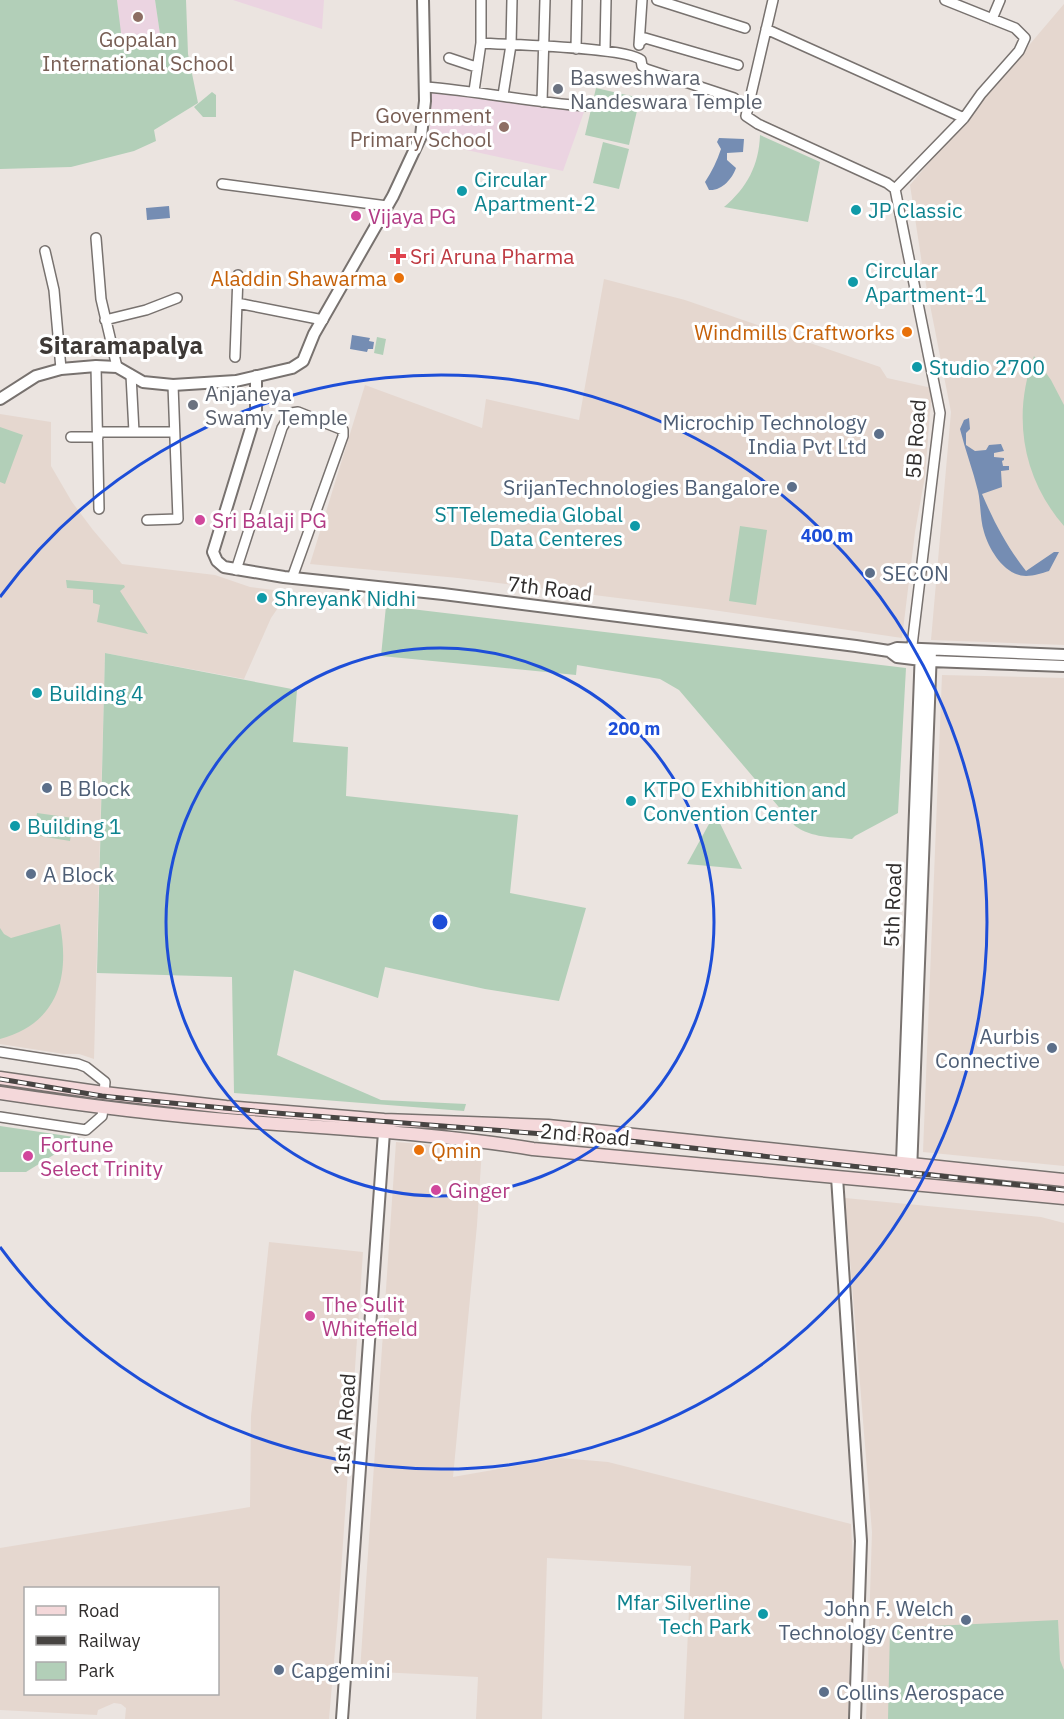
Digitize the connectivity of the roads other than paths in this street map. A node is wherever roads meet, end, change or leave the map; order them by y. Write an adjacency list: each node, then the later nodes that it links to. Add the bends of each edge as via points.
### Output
1 (423, 0): 25 (street)
2 (481, 0): 16 (street)
3 (512, 0): 17 (street)
4 (546, 0): 18 (street)
5 (577, 0): 19 (street)
6 (606, 0): 20 (street)
7 (642, 0): 15 (street)
8 (657, 0): 13 (street)
9 (773, 0): 14 (street)
10 (945, 0): 12 (street)
11 (1000, 0): 12 (street)
12 (992, 19): 31 (street, via 1015,28 1025,38 1019,51)
13 (745, 28)
14 (766, 29): 31 (street); 33 (street, via 746,116)
15 (640, 42): 21 (street); 23 (street, via 645,38)
16 (481, 43): 17 (street); 24 (street)
17 (512, 45): 18 (street); 27 (street)
18 (545, 47): 19 (street); 29 (street)
19 (576, 49): 20 (street)
20 (605, 50): 21 (street)
21 (636, 56): 28 (street, via 646,69)
22 (449, 58): 24 (street)
23 (738, 65)
24 (476, 68): 26 (street)
25 (425, 87): 26 (street); 34 (street, via 421,136)
26 (474, 91): 27 (street)
27 (503, 95): 29 (street)
28 (734, 98)
29 (542, 102): 30 (street)
30 (584, 106)
31 (964, 118): 33 (street)
32 (222, 184): 34 (street)
33 (895, 189): 58 (street, 5B Road, via 940,413)
34 (387, 206): 41 (street)
35 (96, 238): 40 (street)
36 (45, 251): 45 (street, via 54,290)
37 (238, 275): 39 (street)
38 (177, 298): 40 (street)
39 (237, 303): 41 (street); 42 (street)
40 (105, 320): 44 (street)
41 (323, 320): 47 (street, via 298,366)
42 (235, 357)
43 (96, 366): 44 (street); 45 (street); 52 (street)
44 (117, 367): 46 (street)
45 (61, 369): 49 (street, via 36,376)
46 (131, 375): 48 (street, via 143,382); 50 (street)
47 (256, 376): 48 (street); 56 (street, 7th Road, via 256,412 213,552 224,567)
48 (173, 385): 51 (street)
49 (0, 399)
50 (134, 432): 51 (street); 52 (street)
51 (174, 432): 55 (street, via 178,519)
52 (98, 435): 53 (street); 54 (street)
53 (71, 437)
54 (99, 509)
55 (147, 520)
56 (236, 570): 57 (street, 7th Road); 57 (street, via 282,429 291,413 298,412 343,430 343,436)
57 (292, 578): 58 (street, 7th Road, via 889,651 897,657)
58 (921, 654): 59 (street, 7th Road); 60 (street, 7th Road); 71 (street, 5th Road)
59 (1064, 655)
60 (1064, 666)
61 (0, 1052): 64 (street, via 86,1066 105,1082)
62 (0, 1078): 64 (main road, 2nd Road)
63 (0, 1093): 65 (main road, 2nd Road)
64 (104, 1094): 67 (main road, 2nd Road, via 330,1116)
65 (104, 1109): 66 (street, via 102,1116 86,1130); 69 (main road, 2nd Road)
66 (0, 1117)
67 (500, 1125): 68 (main road, 2nd Road); 70 (main road, via 506,1130)
68 (523, 1125): 70 (main road, via 517,1128); 71 (main road, 2nd Road)
69 (384, 1132): 70 (main road, 2nd Road); 76 (street, 1st A Road)
70 (510, 1145): 72 (main road, 2nd Road)
71 (907, 1163): 73 (main road, 2nd Road); 74 (street, 5th Road)
72 (837, 1177): 74 (main road, 2nd Road); 77 (street, via 861,1541)
73 (1064, 1180)
74 (909, 1184): 75 (main road, 2nd Road)
75 (1064, 1198)
76 (342, 1719)
77 (855, 1719)

